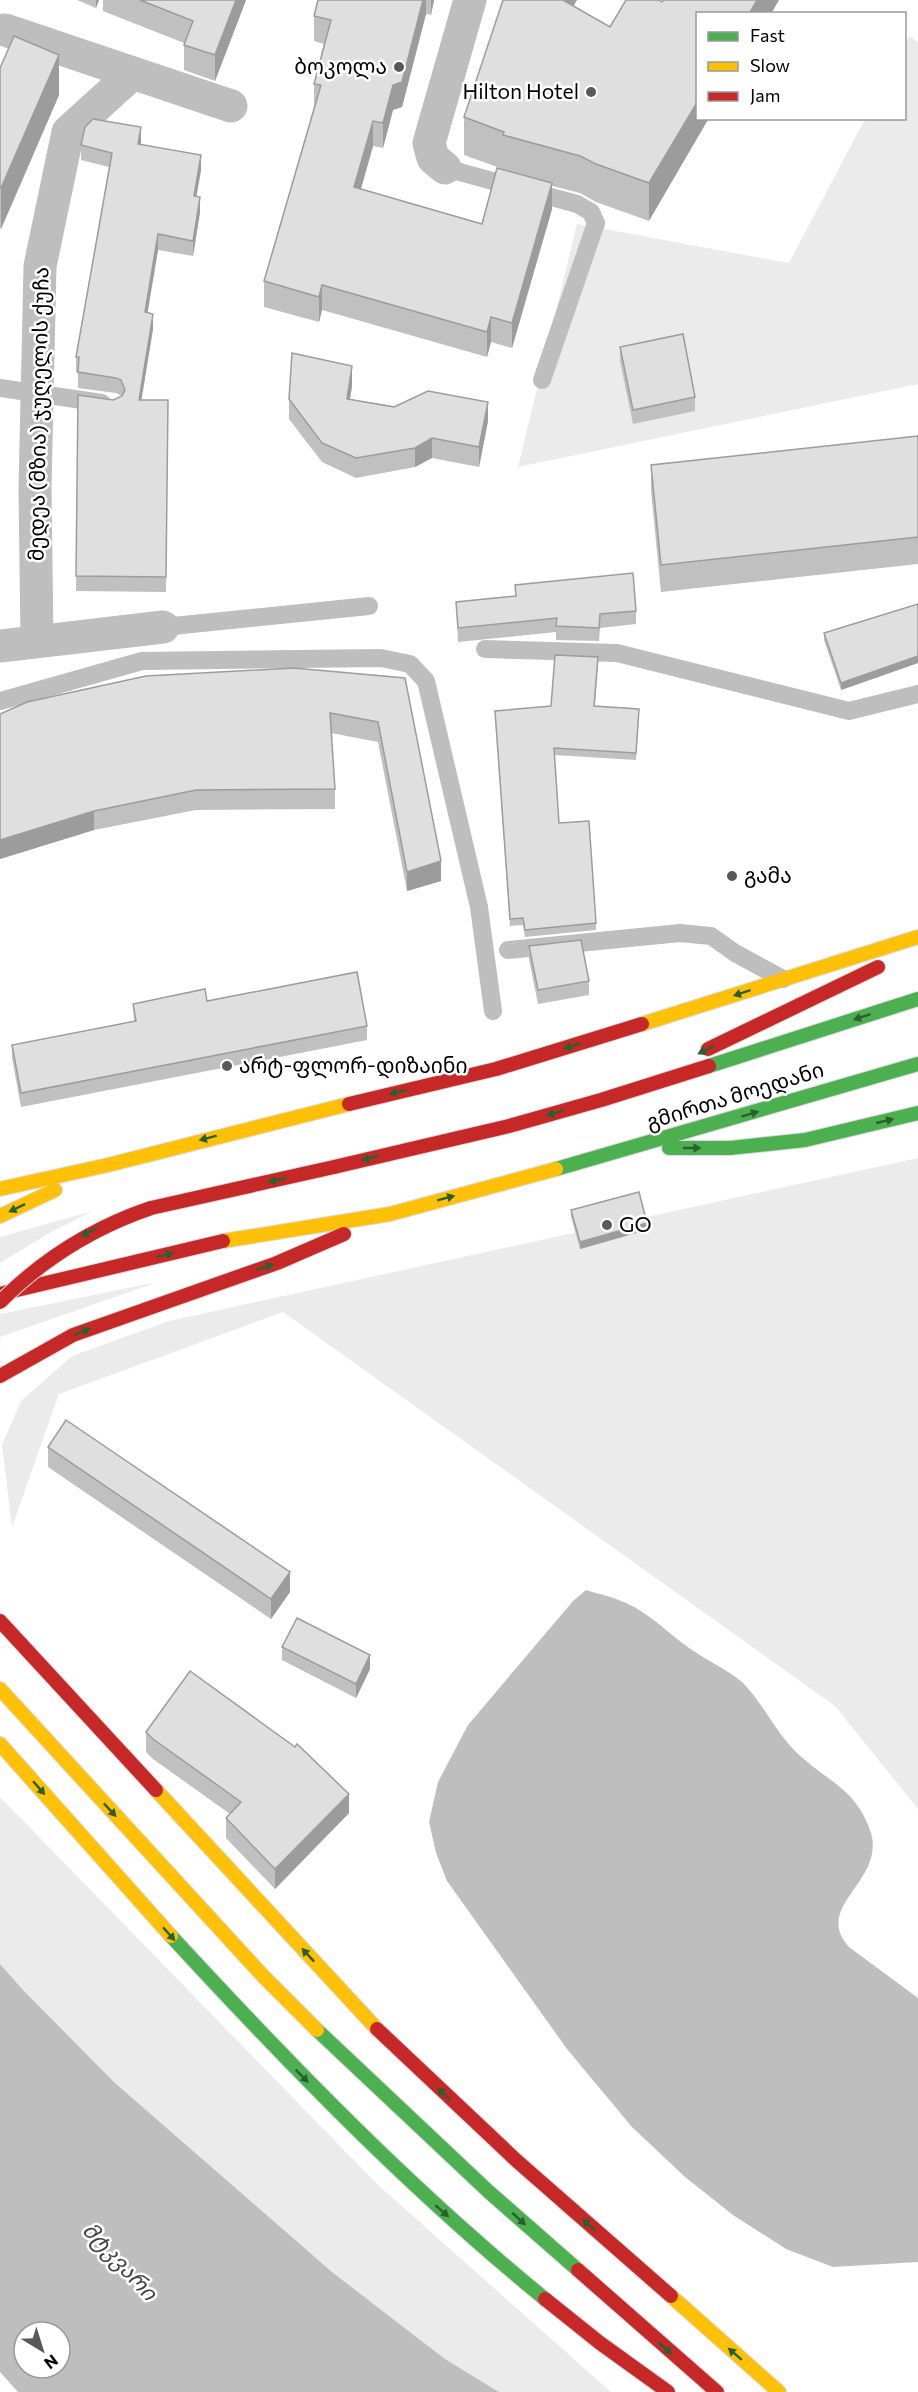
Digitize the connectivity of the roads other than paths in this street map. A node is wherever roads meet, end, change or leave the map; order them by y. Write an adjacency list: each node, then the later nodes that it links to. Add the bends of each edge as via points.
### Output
1 (470, 0): 5 (street, via 429,143 433,158)
2 (5, 30): 3 (street)
3 (132, 74): 4 (street); 8 (street, მედეა (მზია) ჯუღელის ქუჩა, via 68,132 40,266)
4 (231, 106)
5 (445, 168): 6 (lane, via 577,204 591,212 596,223)
6 (542, 381)
7 (0, 388): 8 (lane)
8 (37, 395): 9 (lane); 12 (street, მედეა (მზია) ჯუღელის ქუჩა)
9 (114, 404)
10 (369, 606): 11 (lane)
11 (163, 627): 12 (street)
12 (37, 641): 13 (street)
13 (0, 646)
14 (485, 649): 15 (lane, via 617,653 849,711)
15 (918, 694)
16 (0, 701): 25 (lane, via 142,661 381,658 410,664 426,681 429,692 479,907)
17 (918, 937): 20 (main road)
18 (918, 948): 22 (main road)
19 (508, 950): 20 (lane, via 680,933 711,936)
20 (783, 980): 27 (main road, one-way to 27)
21 (861, 990): 22 (main road)
22 (815, 997): 24 (main road); 29 (main road, one-way to 29)
23 (918, 999): 29 (main road, one-way to 29)
24 (768, 1005)
25 (493, 1011)
26 (722, 1013): 27 (main road)
27 (628, 1029): 32 (main road, one-way to 32, via 496,1069)
28 (918, 1064): 31 (main road, გმირთა მოედანი, one-way to 28)
29 (601, 1100): 37 (main road, one-way to 37, bridge, via 509,1126 122,1217 56,1252)
30 (918, 1113): 31 (main road, გმირთა მოედანი, one-way to 30, via 730,1148 794,1141)
31 (634, 1148): 34 (main road, one-way to 31)
32 (108, 1165): 33 (main road); 35 (main road, one-way to 35)
33 (0, 1189)
34 (390, 1214): 36 (main road, one-way to 34, bridge, via 214,1243); 38 (main road, one-way to 34, via 73,1335 277,1263)
35 (0, 1216)
36 (0, 1294)
37 (0, 1302)
38 (30, 1359): 39 (main road); 40 (main road)
39 (0, 1376)
40 (0, 1389)
41 (0, 1606): 43 (main road)
42 (0, 1621): 43 (main road)
43 (26, 1648): 48 (main road, one-way to 43, via 525,2168 377,2029)
44 (0, 1689): 47 (main road, one-way to 47, via 264,1977 338,2051 489,2192)
45 (0, 1744): 46 (main road, one-way to 46, via 226,1997 354,2129 531,2288 614,2356)
46 (668, 2392)
47 (717, 2392)
48 (779, 2392)

